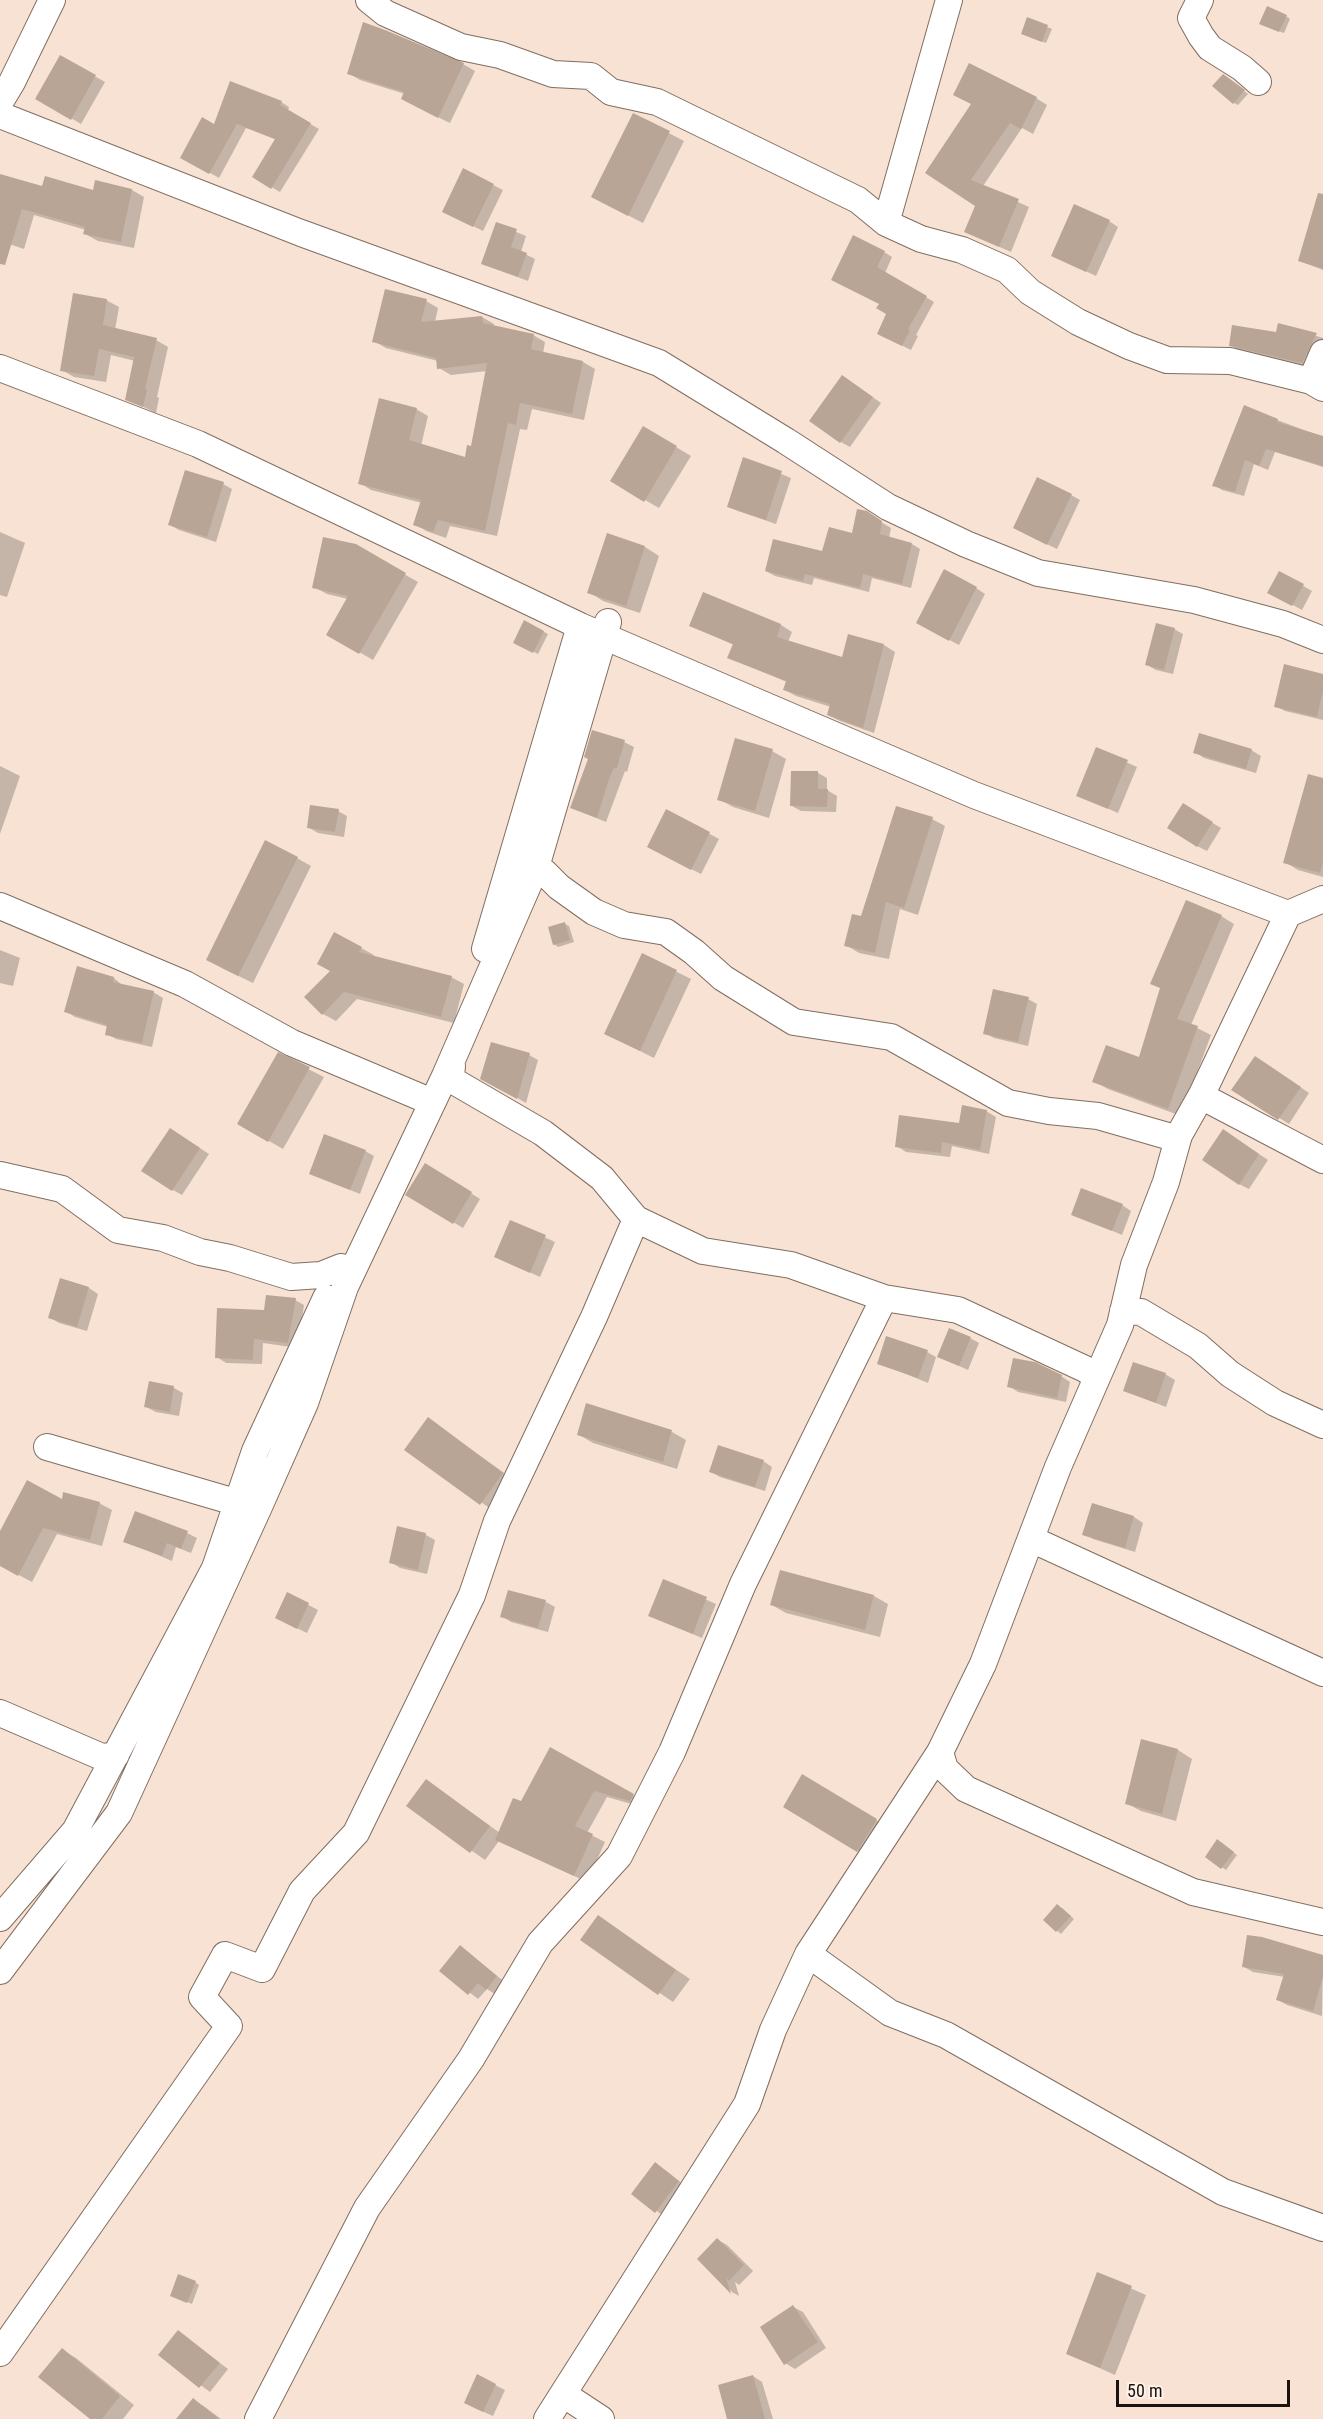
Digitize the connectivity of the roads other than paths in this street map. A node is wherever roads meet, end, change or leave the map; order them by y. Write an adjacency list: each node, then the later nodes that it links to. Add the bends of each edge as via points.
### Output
1 (52, 0): 6 (street)
2 (369, 0): 8 (street, via 385,13 461,46 554,74 591,76 611,92 657,102 858,200)
3 (949, 0): 8 (street)
4 (1200, 0): 5 (street, via 1191,18 1201,36 1210,48)
5 (1258, 82)
6 (0, 102)
7 (0, 115): 14 (street, via 300,233 659,363 888,507 1038,573 1194,600 1283,624)
8 (886, 224): 11 (street, via 1007,270 1030,292 1078,322 1129,346 1167,360 1230,361)
9 (1323, 353): 11 (street)
10 (0, 368): 13 (street, via 198,444)
11 (1317, 385)
12 (608, 622): 19 (street, via 536,867)
13 (580, 626): 15 (street); 18 (street, via 974,795)
14 (1323, 640)
15 (511, 863): 19 (street); 22 (street, via 544,872 594,912 624,925 666,932 723,978 794,1022 891,1037 1008,1103 1098,1116)
16 (1323, 899): 18 (street)
17 (0, 906): 21 (street, via 185,984 292,1043)
18 (1288, 914): 20 (street)
19 (449, 1068): 21 (street); 25 (street, via 602,1178); 32 (street, via 345,1287 305,1403)
20 (1200, 1096): 22 (street); 23 (street)
21 (420, 1097): 26 (street)
22 (1178, 1139): 28 (street, via 1134,1265)
23 (1323, 1160)
24 (0, 1175): 26 (street, via 62,1189 118,1230 163,1238 291,1277 321,1275)
25 (636, 1218): 27 (street, via 703,1251 790,1265); 43 (street, via 594,1317 497,1521 472,1595 356,1833 302,1891 262,1969 225,1955 202,1997 229,2026)
26 (341, 1267): 37 (street, via 255,1451 215,1568)
27 (884, 1298): 29 (street, via 958,1310); 45 (street, via 743,1584 672,1752 619,1856 540,1943 471,2059 367,2208)
28 (1123, 1311): 29 (street); 30 (street, via 1141,1312 1198,1346 1230,1374 1275,1403)
29 (1097, 1377): 33 (street)
30 (1323, 1425)
31 (48, 1447): 32 (street)
32 (258, 1509): 41 (street, via 119,1813)
33 (1031, 1539): 34 (street); 36 (street, via 982,1664)
34 (1323, 1672)
35 (0, 1713): 37 (street, via 102,1757)
36 (940, 1752): 39 (street, via 945,1769 966,1788 1194,1892); 40 (street)
37 (116, 1755): 38 (street, via 75,1831)
38 (0, 1918)
39 (1323, 1922)
40 (808, 1954): 42 (street, via 890,2013 946,2035 1223,2192); 44 (street, via 773,2030 747,2104)
41 (0, 1971)
42 (1323, 2228)
43 (0, 2353)
44 (563, 2394): 46 (street); 47 (street)
45 (258, 2419)
46 (547, 2419)
47 (601, 2419)

